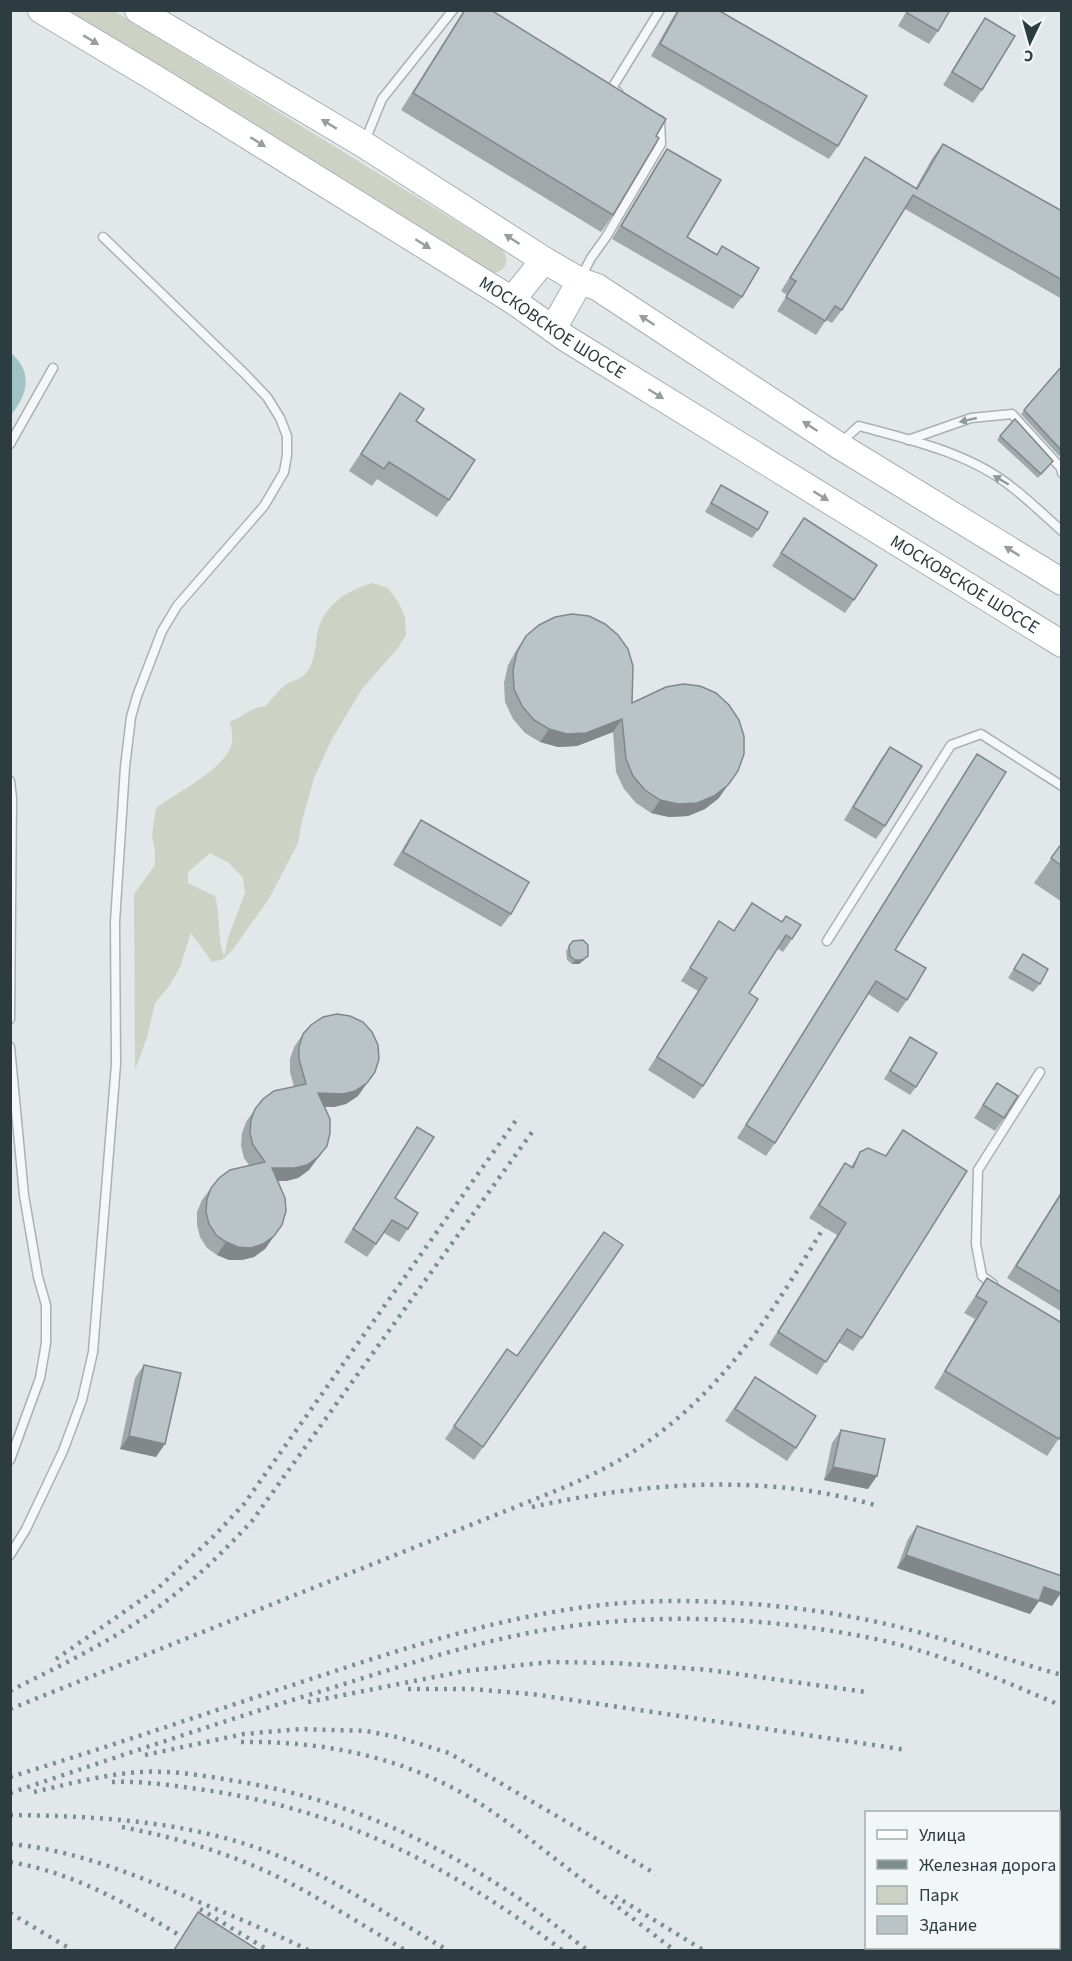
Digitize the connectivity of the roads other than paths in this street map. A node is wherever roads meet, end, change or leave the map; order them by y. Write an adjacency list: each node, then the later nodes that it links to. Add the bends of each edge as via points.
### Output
1 (40, 10): 11 (main road, МОСКОВСКОЕ ШОССЕ, one-way to 11)
2 (138, 10): 7 (main road, one-way to 2)
3 (453, 10): 7 (lane, via 382,99)
4 (660, 10): 5 (lane, via 612,88)
5 (631, 99)
6 (650, 110): 10 (lane, via 660,116 661,144)
7 (363, 144): 9 (main road, one-way to 7)
8 (103, 237): 29 (lane, via 267,397 286,435 287,455 284,472 264,506 172,614 162,631 131,717 124,768 115,922 116,1064 93,1352 82,1400 63,1451)
9 (544, 260): 10 (main road); 11 (main road)
10 (580, 281): 12 (main road); 16 (main road, one-way to 10, via 597,287)
11 (513, 300): 12 (main road, МОСКОВСКОЕ ШОССЕ)
12 (553, 329): 20 (main road, МОСКОВСКОЕ ШОССЕ, one-way to 20)
13 (52, 368): 15 (lane)
14 (908, 440): 16 (lane, via 859,426); 17 (lane, one-way to 14, via 1012,414 971,418); 18 (lane, one-way to 14, via 1004,481 968,461)
15 (10, 444)
16 (838, 445): 19 (main road, one-way to 16)
17 (1061, 469)
18 (1062, 531)
19 (1062, 582)
20 (1062, 644)
21 (10, 781): 24 (lane)
22 (1062, 786): 23 (lane, via 981,734 951,745)
23 (827, 941)
24 (10, 1019)
25 (10, 1047): 28 (lane, via 24,1195 46,1305 46,1343 40,1378)
26 (1040, 1072): 27 (lane, via 978,1170 976,1244 982,1276)
27 (1002, 1289)
28 (10, 1460)
29 (10, 1555)

